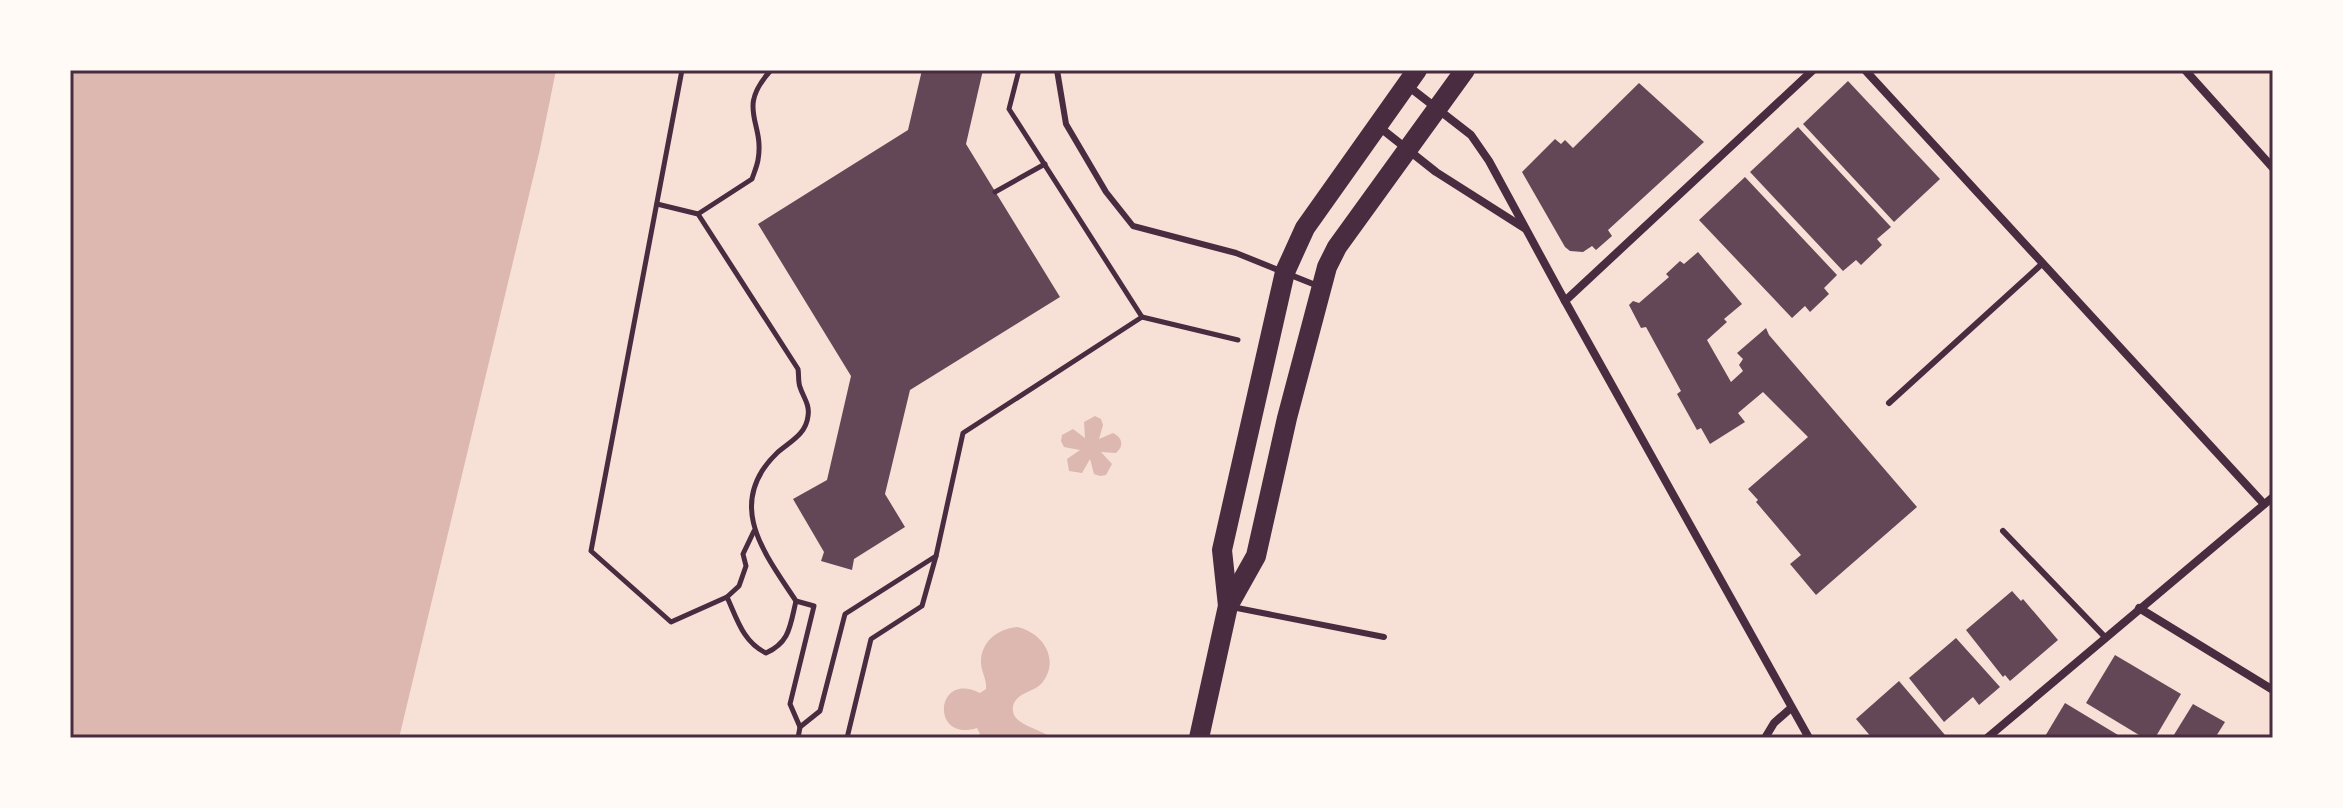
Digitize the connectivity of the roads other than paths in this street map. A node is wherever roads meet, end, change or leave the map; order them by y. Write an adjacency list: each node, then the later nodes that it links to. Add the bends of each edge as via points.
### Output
1 (1057, 70): 13 (lane, via 1066,124 1133,226)
2 (1465, 70): 7 (main road)
3 (1813, 70): 15 (street)
4 (1865, 70): 12 (street)
5 (2185, 70): 10 (street)
6 (1412, 77): 7 (street); 8 (main road)
7 (1437, 108): 9 (main road); 11 (street, via 1471,135)
8 (1378, 126): 9 (street); 13 (main road, via 1305,228)
9 (1408, 149): 11 (street); 14 (main road, via 1337,247)
10 (2273, 168)
11 (1525, 228): 15 (street)
12 (2043, 263): 16 (lane); 18 (street)
13 (1285, 272): 14 (lane); 20 (main road, via 1222,550)
14 (1319, 286): 20 (main road, via 1256,556)
15 (1565, 301): 25 (street)
16 (1889, 403)
17 (2273, 497): 18 (street)
18 (2264, 504): 21 (street)
19 (2003, 531): 23 (lane)
20 (1228, 606): 22 (lane); 26 (main road)
21 (2139, 608): 23 (street); 24 (street)
22 (1384, 637)
23 (2105, 637): 29 (street)
24 (2273, 690)
25 (1791, 708): 27 (street); 28 (street)
26 (1199, 738)
27 (1765, 738)
28 (1809, 738)
29 (1987, 738)

